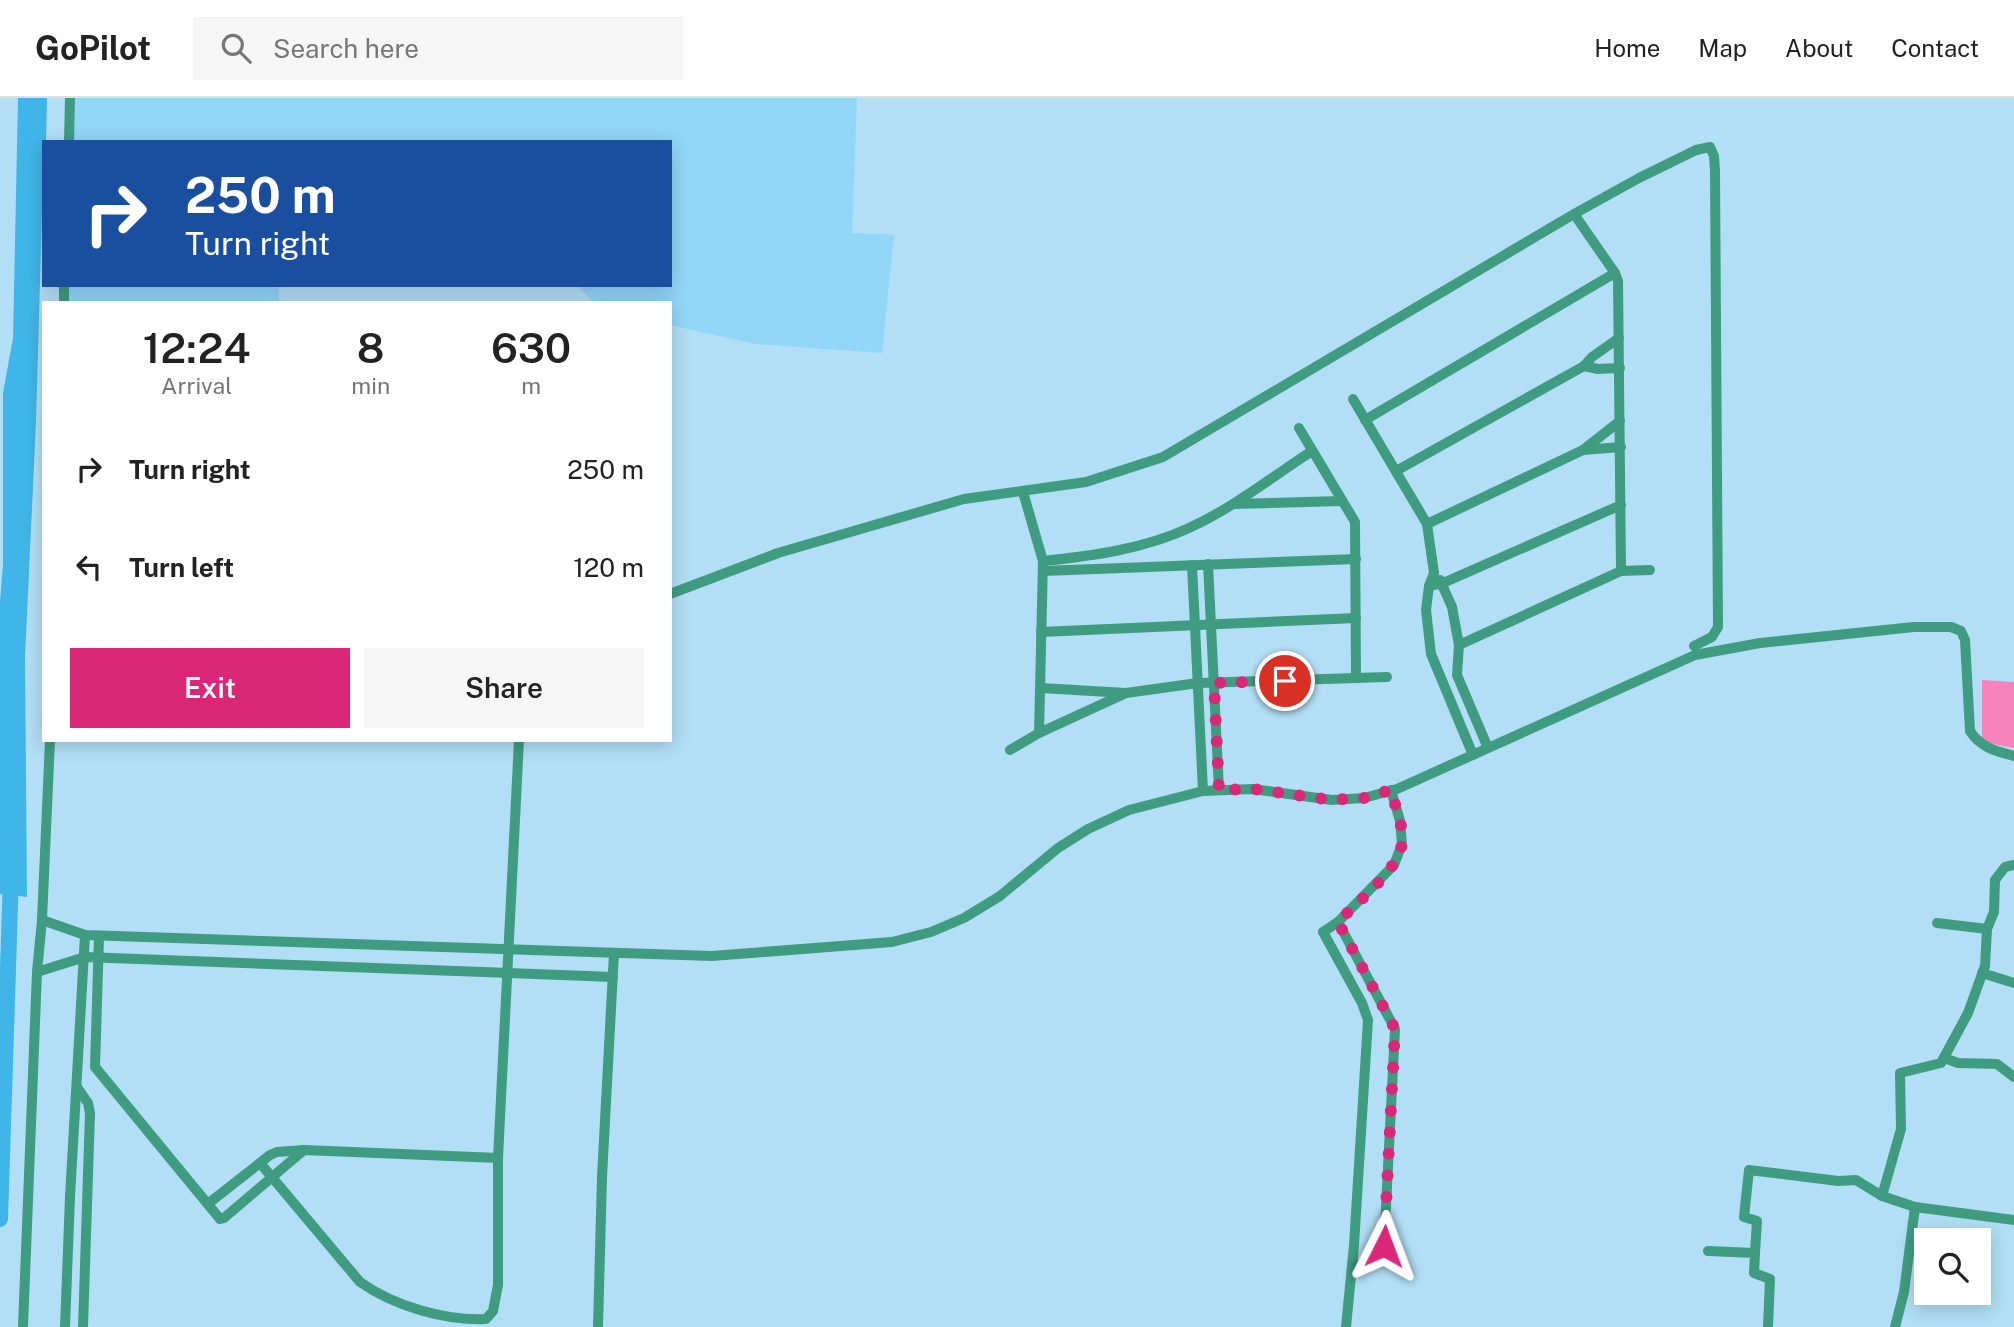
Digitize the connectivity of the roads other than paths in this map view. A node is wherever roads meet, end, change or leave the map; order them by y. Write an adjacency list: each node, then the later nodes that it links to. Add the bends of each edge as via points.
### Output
1 (70, 98): 2 (street)
2 (69, 140)
3 (1574, 214): 4 (street); 16 (street, via 1163,457 1086,482); 36 (street, via 1710,147 1715,171 1718,628 1712,637)
4 (1615, 273): 5 (street); 9 (street)
5 (1619, 338): 6 (street); 7 (street)
6 (1584, 366): 7 (street); 15 (street)
7 (1620, 368): 10 (street)
8 (1353, 399): 9 (street)
9 (1365, 420): 15 (street)
10 (1620, 421): 12 (street); 14 (street)
11 (1299, 428): 13 (street)
12 (1621, 447): 14 (street); 19 (street)
13 (1312, 450): 17 (street); 18 (street)
14 (1583, 450): 20 (street)
15 (1396, 471): 20 (street)
16 (1023, 492): 24 (street); 30 (street, via 964,499 804,545)
17 (1342, 501): 18 (street); 21 (street, via 1355,522)
18 (1231, 504): 24 (street, via 1189,528 1152,541)
19 (1621, 505): 26 (street); 28 (street)
20 (1427, 524): 27 (street)
21 (1356, 559): 22 (street); 31 (street)
22 (1208, 564): 23 (street); 33 (street)
23 (1192, 565): 24 (street); 32 (street)
24 (1043, 566): 34 (street)
25 (1650, 570): 26 (street)
26 (1621, 571): 35 (street)
27 (1434, 573): 28 (street); 29 (street)
28 (1443, 583): 29 (street); 35 (street)
29 (1429, 586): 40 (street, via 1427,628)
30 (672, 593)
31 (1356, 618): 33 (street); 39 (street)
32 (1195, 624): 33 (street); 34 (street); 41 (street)
33 (1211, 624): 42 (street)
34 (1041, 632): 43 (street)
35 (1459, 645): 37 (street)
36 (1694, 646)
37 (1457, 675): 40 (street); 48 (street)
38 (1387, 677): 39 (street)
39 (1356, 678): 42 (street)
40 (1441, 681): 50 (street)
41 (1198, 683): 42 (street); 44 (street); 54 (street)
42 (1214, 683): 52 (street)
43 (1041, 688): 44 (street); 45 (street)
44 (1126, 693): 45 (street)
45 (1039, 733): 49 (street)
46 (50, 742): 56 (street)
47 (519, 742): 62 (street)
48 (1488, 748): 50 (street); 51 (street, via 1695,655 1760,643 1951,627 1961,631 1965,640 1970,731 1985,747)
49 (1010, 750)
50 (1473, 755): 53 (street)
51 (2014, 756)
52 (1219, 790): 53 (street, via 1253,789 1332,800); 54 (street)
53 (1391, 790): 57 (street, via 1402,844 1394,865)
54 (1203, 791): 63 (street, via 1129,810 1088,829 1000,896 931,932 892,942 712,956)
55 (2014, 865): 59 (street, via 2005,867 1995,880 1994,912)
56 (41, 920): 60 (street); 66 (street)
57 (1338, 922): 71 (street); 72 (street, via 1323,932)
58 (1937, 923): 59 (street)
59 (1987, 929): 68 (street)
60 (85, 935): 61 (street); 64 (street)
61 (99, 936): 62 (street); 65 (street)
62 (510, 948): 63 (street); 67 (street)
63 (612, 953): 69 (street)
64 (85, 957): 65 (street); 66 (street); 75 (street)
65 (99, 957): 67 (street); 81 (street, via 95,1067)
66 (37, 972): 87 (street)
67 (508, 972): 69 (street); 77 (street)
68 (1982, 973): 70 (street); 73 (street, via 1968,1013)
69 (611, 977): 90 (street)
70 (2014, 983)
71 (1385, 1011): 72 (street); 86 (street, via 1395,1029 1384,1246)
72 (1368, 1020): 86 (street)
73 (1942, 1061): 74 (street, via 1997,1064); 80 (street, via 1900,1073 1901,1129)
74 (2014, 1077)
75 (77, 1087): 88 (street); 89 (street, via 89,1103 90,1113)
76 (304, 1150): 77 (street); 78 (street, via 277,1152); 79 (street)
77 (498, 1158): 79 (street, via 498,1285 493,1311 486,1319 452,1317 380,1296 360,1282)
78 (260, 1163): 79 (street); 81 (street)
79 (273, 1177): 81 (street, via 222,1219)
80 (1882, 1196): 82 (street); 85 (street, via 1856,1180 1748,1170 1744,1217 1757,1221)
81 (209, 1203)
82 (1915, 1207): 83 (street); 93 (street)
83 (2014, 1220)
84 (1708, 1251): 85 (street)
85 (1755, 1253): 92 (street, via 1754,1272 1770,1279)
86 (1352, 1271): 91 (street)
87 (23, 1327)
88 (65, 1327)
89 (83, 1327)
90 (598, 1327)
91 (1346, 1327)
92 (1768, 1327)
93 (1895, 1327)

